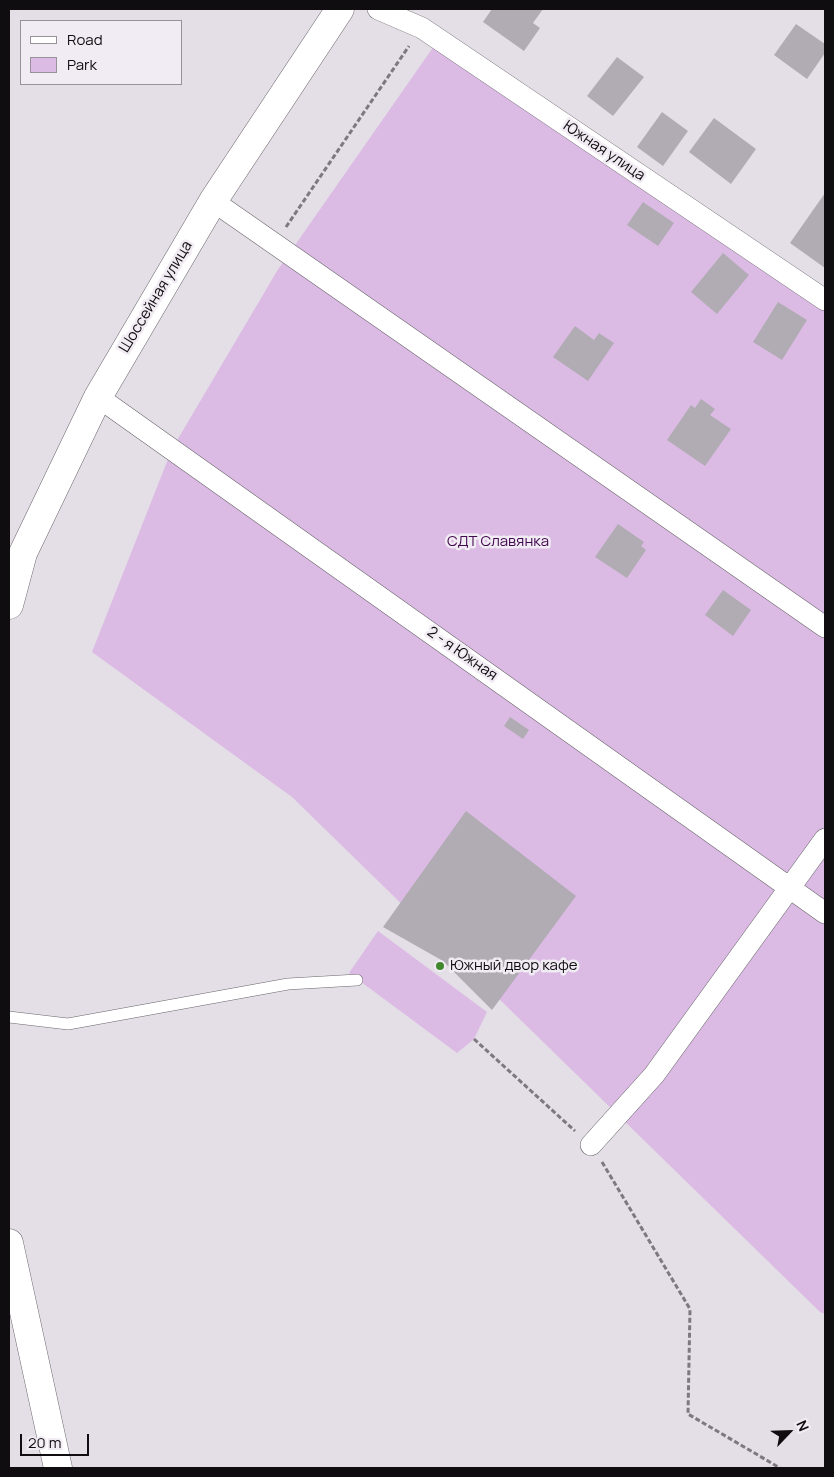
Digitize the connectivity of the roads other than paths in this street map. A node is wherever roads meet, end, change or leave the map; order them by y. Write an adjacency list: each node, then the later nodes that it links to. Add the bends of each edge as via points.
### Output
1 (340, 9): 3 (main road, Шоссейная улица)
2 (378, 9): 4 (street, Южная улица, via 422,28)
3 (213, 201): 5 (main road, Шоссейная улица); 7 (street)
4 (825, 300)
5 (98, 396): 6 (main road, Шоссейная улица, via 23,553); 9 (street, 2 - я Южная)
6 (9, 605)
7 (825, 627)
8 (825, 839): 9 (street)
9 (791, 887): 10 (street, 2 - я Южная); 13 (street, via 654,1075)
10 (825, 913)
11 (357, 980): 12 (lane, via 288,984 68,1024)
12 (9, 1017)
13 (592, 1145)
14 (9, 1243): 15 (main road)
15 (58, 1468)

